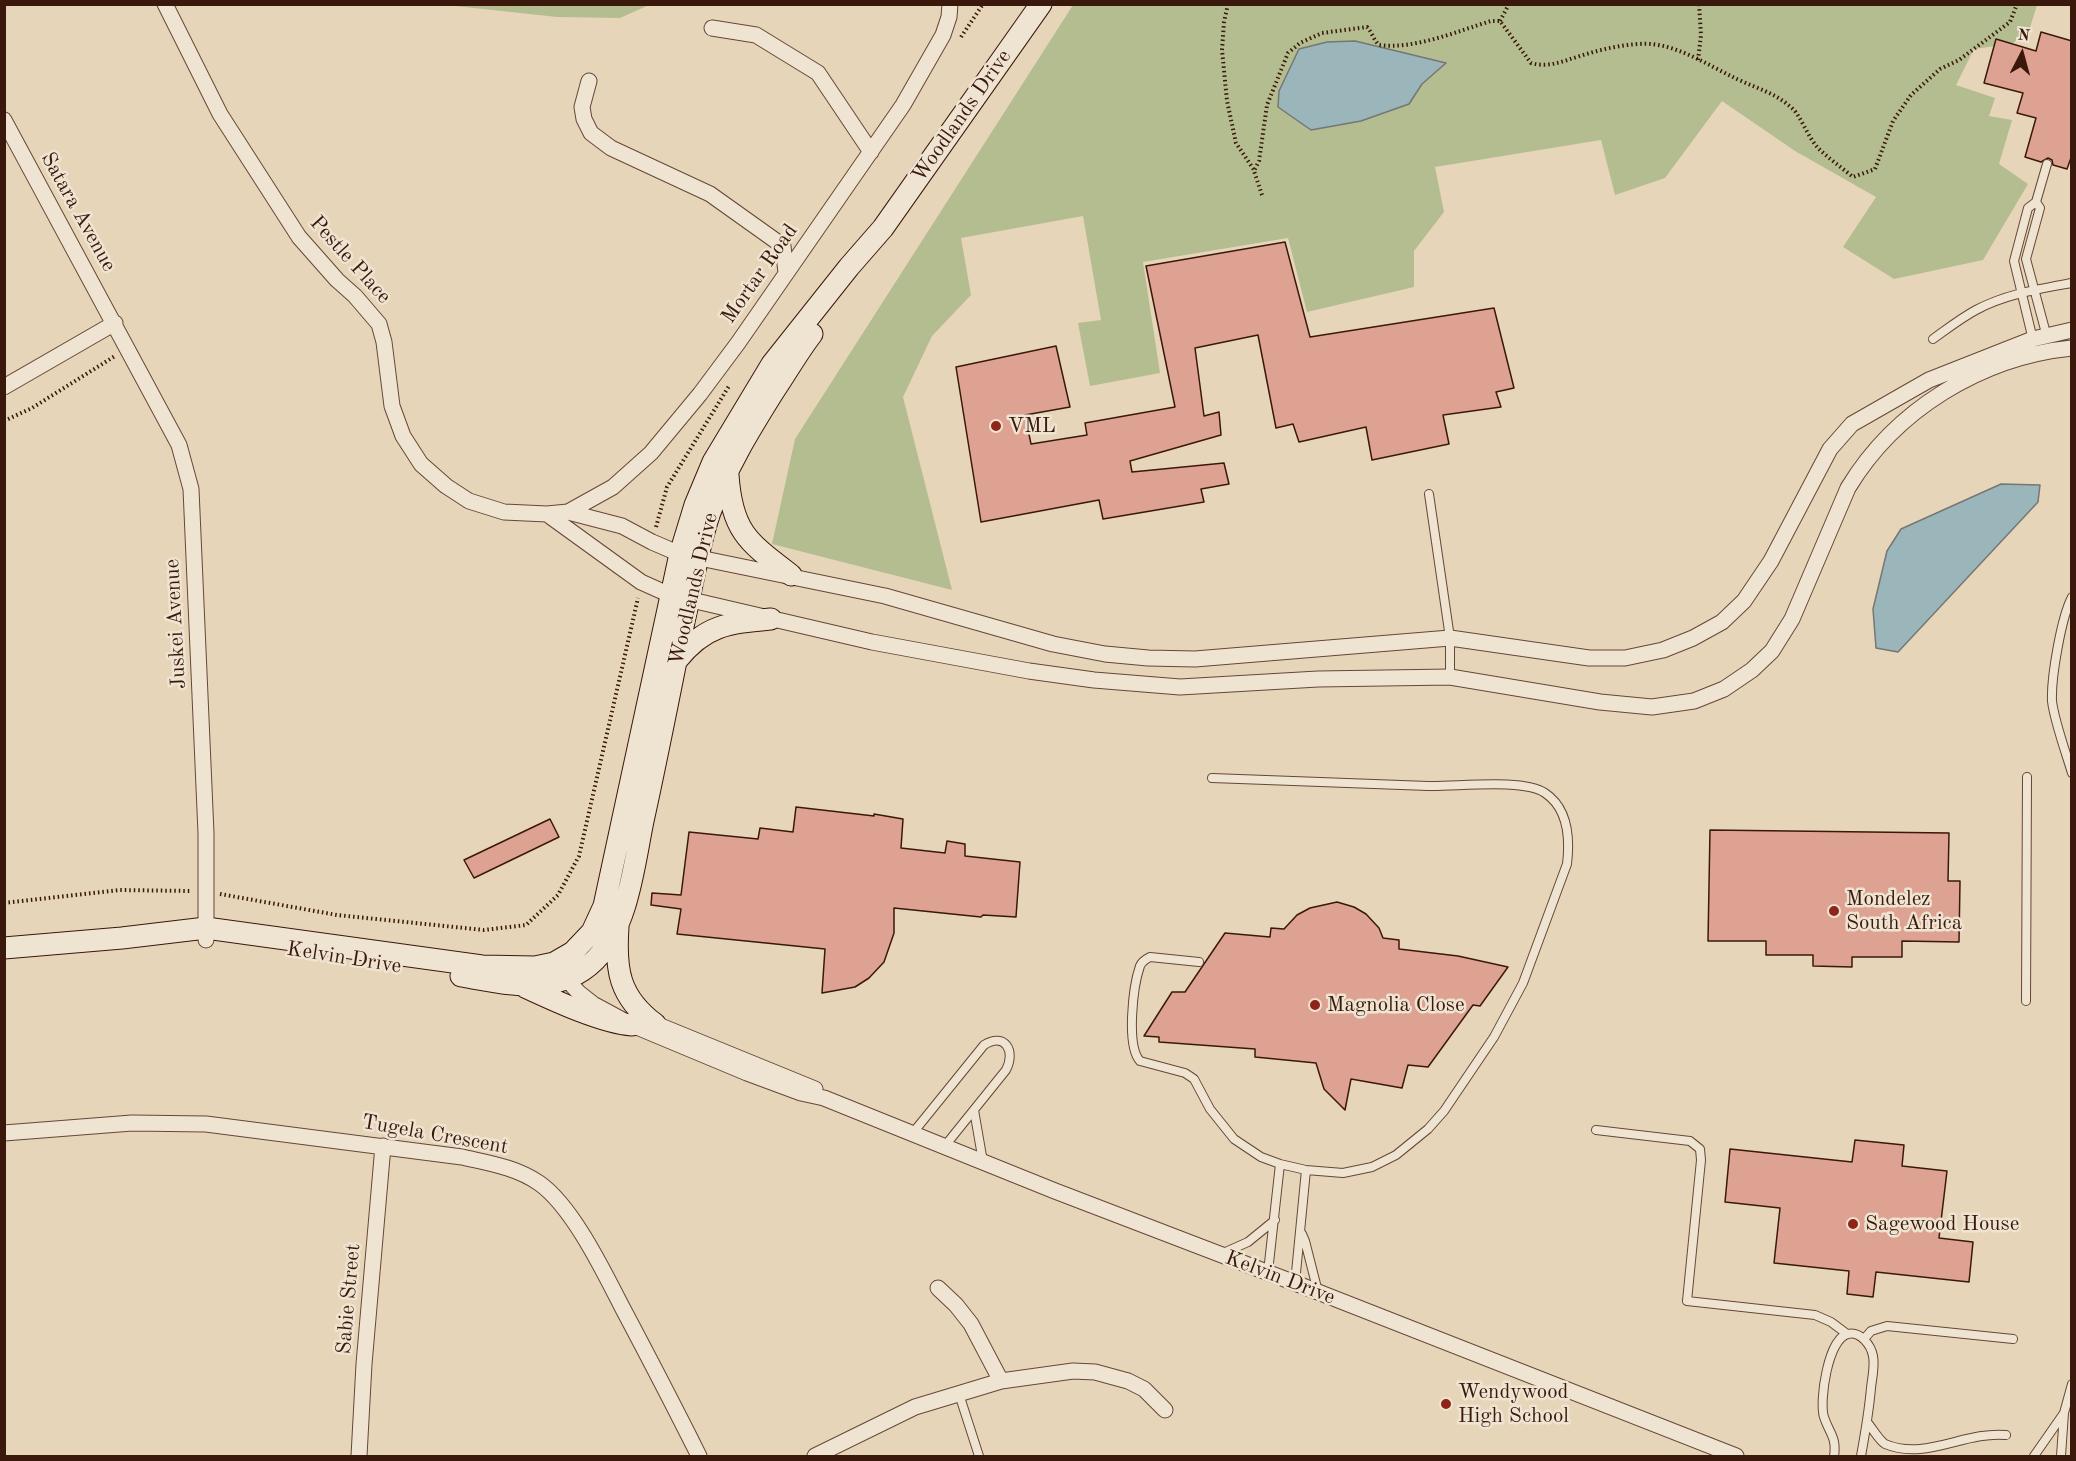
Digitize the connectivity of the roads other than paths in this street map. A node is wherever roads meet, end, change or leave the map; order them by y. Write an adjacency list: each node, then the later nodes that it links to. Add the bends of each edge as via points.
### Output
1 (165, 4): 26 (street, Pestle Place, via 220,114 298,237 379,324 392,406 403,436 421,464 469,501 504,512)
2 (950, 4): 7 (street, Mortar Road, via 943,35)
3 (1041, 4): 10 (main road, Woodlands Drive)
4 (712, 28): 7 (street, via 756,35 818,73)
5 (589, 81): 13 (street, via 582,107 591,133 611,148 710,194 783,246)
6 (4, 120): 17 (street, Satara Avenue)
7 (871, 152): 13 (street, Mortar Road)
8 (2047, 164): 9 (lane)
9 (2036, 202): 11 (lane, via 2028,208); 12 (lane, via 2040,208)
10 (883, 228): 23 (main road, Woodlands Drive, via 807,340); 27 (main road, Woodlands Drive, via 772,364 751,397 713,462 695,506)
11 (2022, 229): 12 (lane); 16 (lane, via 2014,261)
12 (2033, 232): 15 (lane, via 2026,259)
13 (786, 273): 25 (street, Mortar Road, via 700,394 651,453 613,487)
14 (2072, 283): 15 (lane)
15 (2035, 290): 16 (lane); 20 (lane)
16 (2021, 293): 19 (lane, via 1976,310); 20 (lane)
17 (115, 323): 22 (street); 41 (street, Juskei Avenue, via 179,445 191,489 206,833)
18 (2072, 330): 20 (street)
19 (1932, 339)
20 (2041, 344): 21 (street); 32 (street, via 1929,380 1852,424 1830,449 1771,561 1744,601 1722,622 1694,638 1625,658 1589,658); 34 (street, via 1951,387 1885,439 1848,488 1792,620 1772,651 1724,689 1694,701 1652,707)
21 (2072, 348)
22 (4, 387)
23 (728, 468): 27 (main road, Woodlands Drive); 28 (main road, via 730,501 740,528)
24 (1429, 494): 32 (lane)
25 (568, 512): 26 (street, Mortar Road); 27 (street, via 622,526)
26 (547, 514): 30 (street, via 642,582)
27 (689, 556): 28 (street); 30 (main road, Woodlands Drive)
28 (791, 575): 32 (street, via 1105,654 1195,659)
29 (2072, 597): 36 (lane, via 2057,649 2052,702)
30 (680, 598): 31 (street); 33 (main road, Woodlands Drive); 44 (main road, Woodlands Drive, via 604,906 592,932 573,952)
31 (771, 619): 33 (main road, via 712,629 698,637); 34 (street, via 883,644 1094,680 1180,687)
32 (1450, 638): 34 (lane)
33 (676, 661): 40 (main road, Woodlands Drive)
34 (1450, 677)
35 (2072, 738): 36 (lane)
36 (2063, 742): 37 (lane)
37 (2072, 773)
38 (2027, 777): 46 (lane)
39 (1212, 778): 58 (lane, via 1527,786 1547,794 1566,822 1568,864 1524,983 1494,1038 1444,1112 1396,1155 1372,1167 1343,1173)
40 (618, 927): 44 (main road, Woodlands Drive, via 600,955); 48 (main road, via 620,980 634,1006)
41 (206, 934): 42 (main road, Kelvin Drive); 44 (main road, Kelvin Drive, via 482,966); 45 (main road, Kelvin Drive)
42 (4, 948)
43 (1199, 962): 57 (lane, via 1150,957 1140,965 1134,1002 1135,1056 1194,1079 1210,1109 1234,1139)
44 (564, 969): 45 (main road, Kelvin Drive, via 547,984); 47 (street, Kelvin Drive, via 593,1004); 48 (street, Kelvin Drive, via 605,1000)
45 (522, 986): 47 (main road, via 593,1014)
46 (2026, 1001)
47 (632, 1024): 49 (street, Kelvin Drive, via 775,1084)
48 (655, 1024): 49 (street, Kelvin Drive, via 805,1084)
49 (824, 1098): 53 (street, Kelvin Drive)
50 (974, 1110): 53 (lane, via 1008,1065 1009,1048 1000,1042 984,1045); 55 (lane); 56 (lane)
51 (1596, 1130): 66 (lane, via 1690,1141 1700,1149 1687,1301 1815,1315)
52 (4, 1133): 54 (street, Tugela Crescent, via 132,1123 206,1124)
53 (912, 1134): 55 (street, Kelvin Drive)
54 (383, 1146): 76 (street, Sabie Street); 77 (street, Tugela Crescent, via 493,1163 525,1174 556,1198 595,1255)
55 (944, 1147): 56 (street, Kelvin Drive)
56 (983, 1162): 61 (street, Kelvin Drive)
57 (1280, 1164): 58 (lane); 59 (lane)
58 (1306, 1170): 60 (lane)
59 (1275, 1220): 61 (lane, via 1248,1242); 62 (lane)
60 (1301, 1233): 63 (lane); 65 (lane)
61 (1220, 1254): 62 (street, Kelvin Drive)
62 (1268, 1272): 63 (street, Kelvin Drive)
63 (1295, 1283): 65 (street, Kelvin Drive)
64 (938, 1288): 69 (street, via 971,1324)
65 (1318, 1292): 80 (street, Kelvin Drive)
66 (1847, 1334): 67 (lane); 81 (lane, via 1832,1348 1826,1373 1823,1410 1833,1435)
67 (1864, 1339): 68 (lane, via 1871,1331 1887,1326); 74 (lane, via 1874,1364)
68 (2013, 1339)
69 (1000, 1381): 71 (street); 72 (street, via 1073,1371 1103,1374 1144,1389)
70 (2072, 1384): 73 (lane)
71 (959, 1394): 78 (street, via 915,1407); 79 (lane)
72 (1165, 1410)
73 (2064, 1413): 83 (lane); 84 (lane)
74 (1867, 1422): 75 (lane, via 1885,1444 1908,1455 1930,1455 1981,1437); 82 (lane)
75 (2007, 1435)
76 (359, 1456)
77 (699, 1456)
78 (815, 1456)
79 (979, 1456)
80 (1736, 1456)
81 (1834, 1456)
82 (1861, 1456)
83 (2034, 1456)
84 (2061, 1456)

